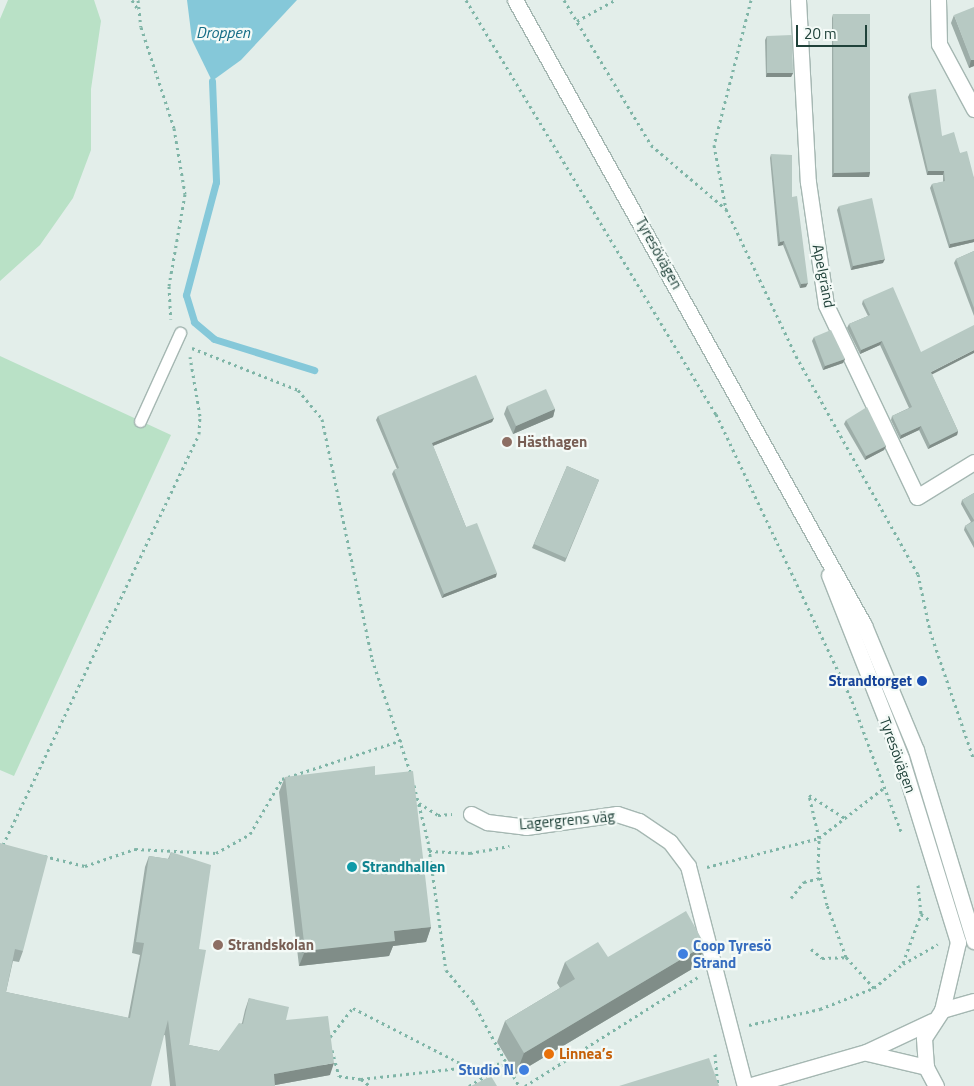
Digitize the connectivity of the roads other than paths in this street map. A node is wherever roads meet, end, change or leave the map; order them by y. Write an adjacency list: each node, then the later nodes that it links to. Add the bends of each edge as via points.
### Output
1 (515, 0): 8 (main road, Tyresövägen)
2 (798, 0): 7 (main road, Apelgränd, via 808,182 826,305 916,497)
3 (938, 0): 4 (main road, via 939,44)
4 (974, 109)
5 (180, 334): 6 (lane)
6 (140, 420)
7 (974, 462)
8 (802, 506): 10 (main road, Tyresövägen, via 864,625 916,750); 12 (main road, Tyresövägen, via 901,758 958,942)
9 (471, 814): 16 (main road, Lagergrens väg, via 486,822 526,827 617,814 654,830 683,855)
10 (974, 940)
11 (974, 1001): 12 (main road)
12 (937, 1016): 13 (main road, Lagergrens väg); 14 (main road, Tyresövägen, via 924,1038)
13 (866, 1052): 14 (main road); 16 (main road, Lagergrens väg)
14 (926, 1067): 15 (main road, Tyresövägen)
15 (936, 1084)
16 (746, 1086)

